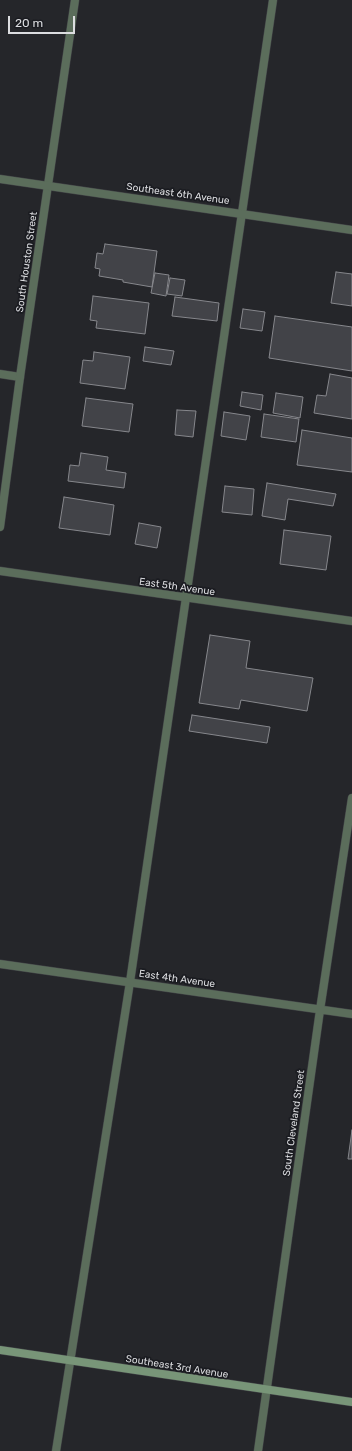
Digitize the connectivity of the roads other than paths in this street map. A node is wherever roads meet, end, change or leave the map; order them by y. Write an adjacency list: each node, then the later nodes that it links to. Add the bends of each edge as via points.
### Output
1 (75, 0): 4 (street, South Houston Street)
2 (273, 0): 5 (street)
3 (0, 179): 4 (street, Southeast 6th Avenue)
4 (48, 185): 5 (street, Southeast 6th Avenue); 8 (street, South Houston Street)
5 (242, 214): 6 (street, Southeast 6th Avenue); 11 (street)
6 (352, 230)
7 (0, 374): 8 (street)
8 (20, 377): 9 (street, South Houston Street)
9 (0, 528)
10 (0, 571): 11 (street, East 5th Avenue)
11 (185, 598): 12 (street, East 5th Avenue); 15 (street)
12 (352, 621)
13 (352, 798): 16 (street, South Cleveland Street)
14 (0, 964): 15 (street, East 4th Avenue)
15 (130, 982): 16 (street, East 4th Avenue); 19 (street)
16 (320, 1010): 17 (street, East 4th Avenue); 20 (street, South Cleveland Street)
17 (352, 1014)
18 (0, 1350): 19 (main road, Southeast 3rd Avenue)
19 (70, 1360): 20 (main road, Southeast 3rd Avenue); 22 (street)
20 (267, 1390): 21 (main road, Southeast 3rd Avenue); 23 (street, South Cleveland Street)
21 (352, 1402)
22 (56, 1451)
23 (258, 1451)

